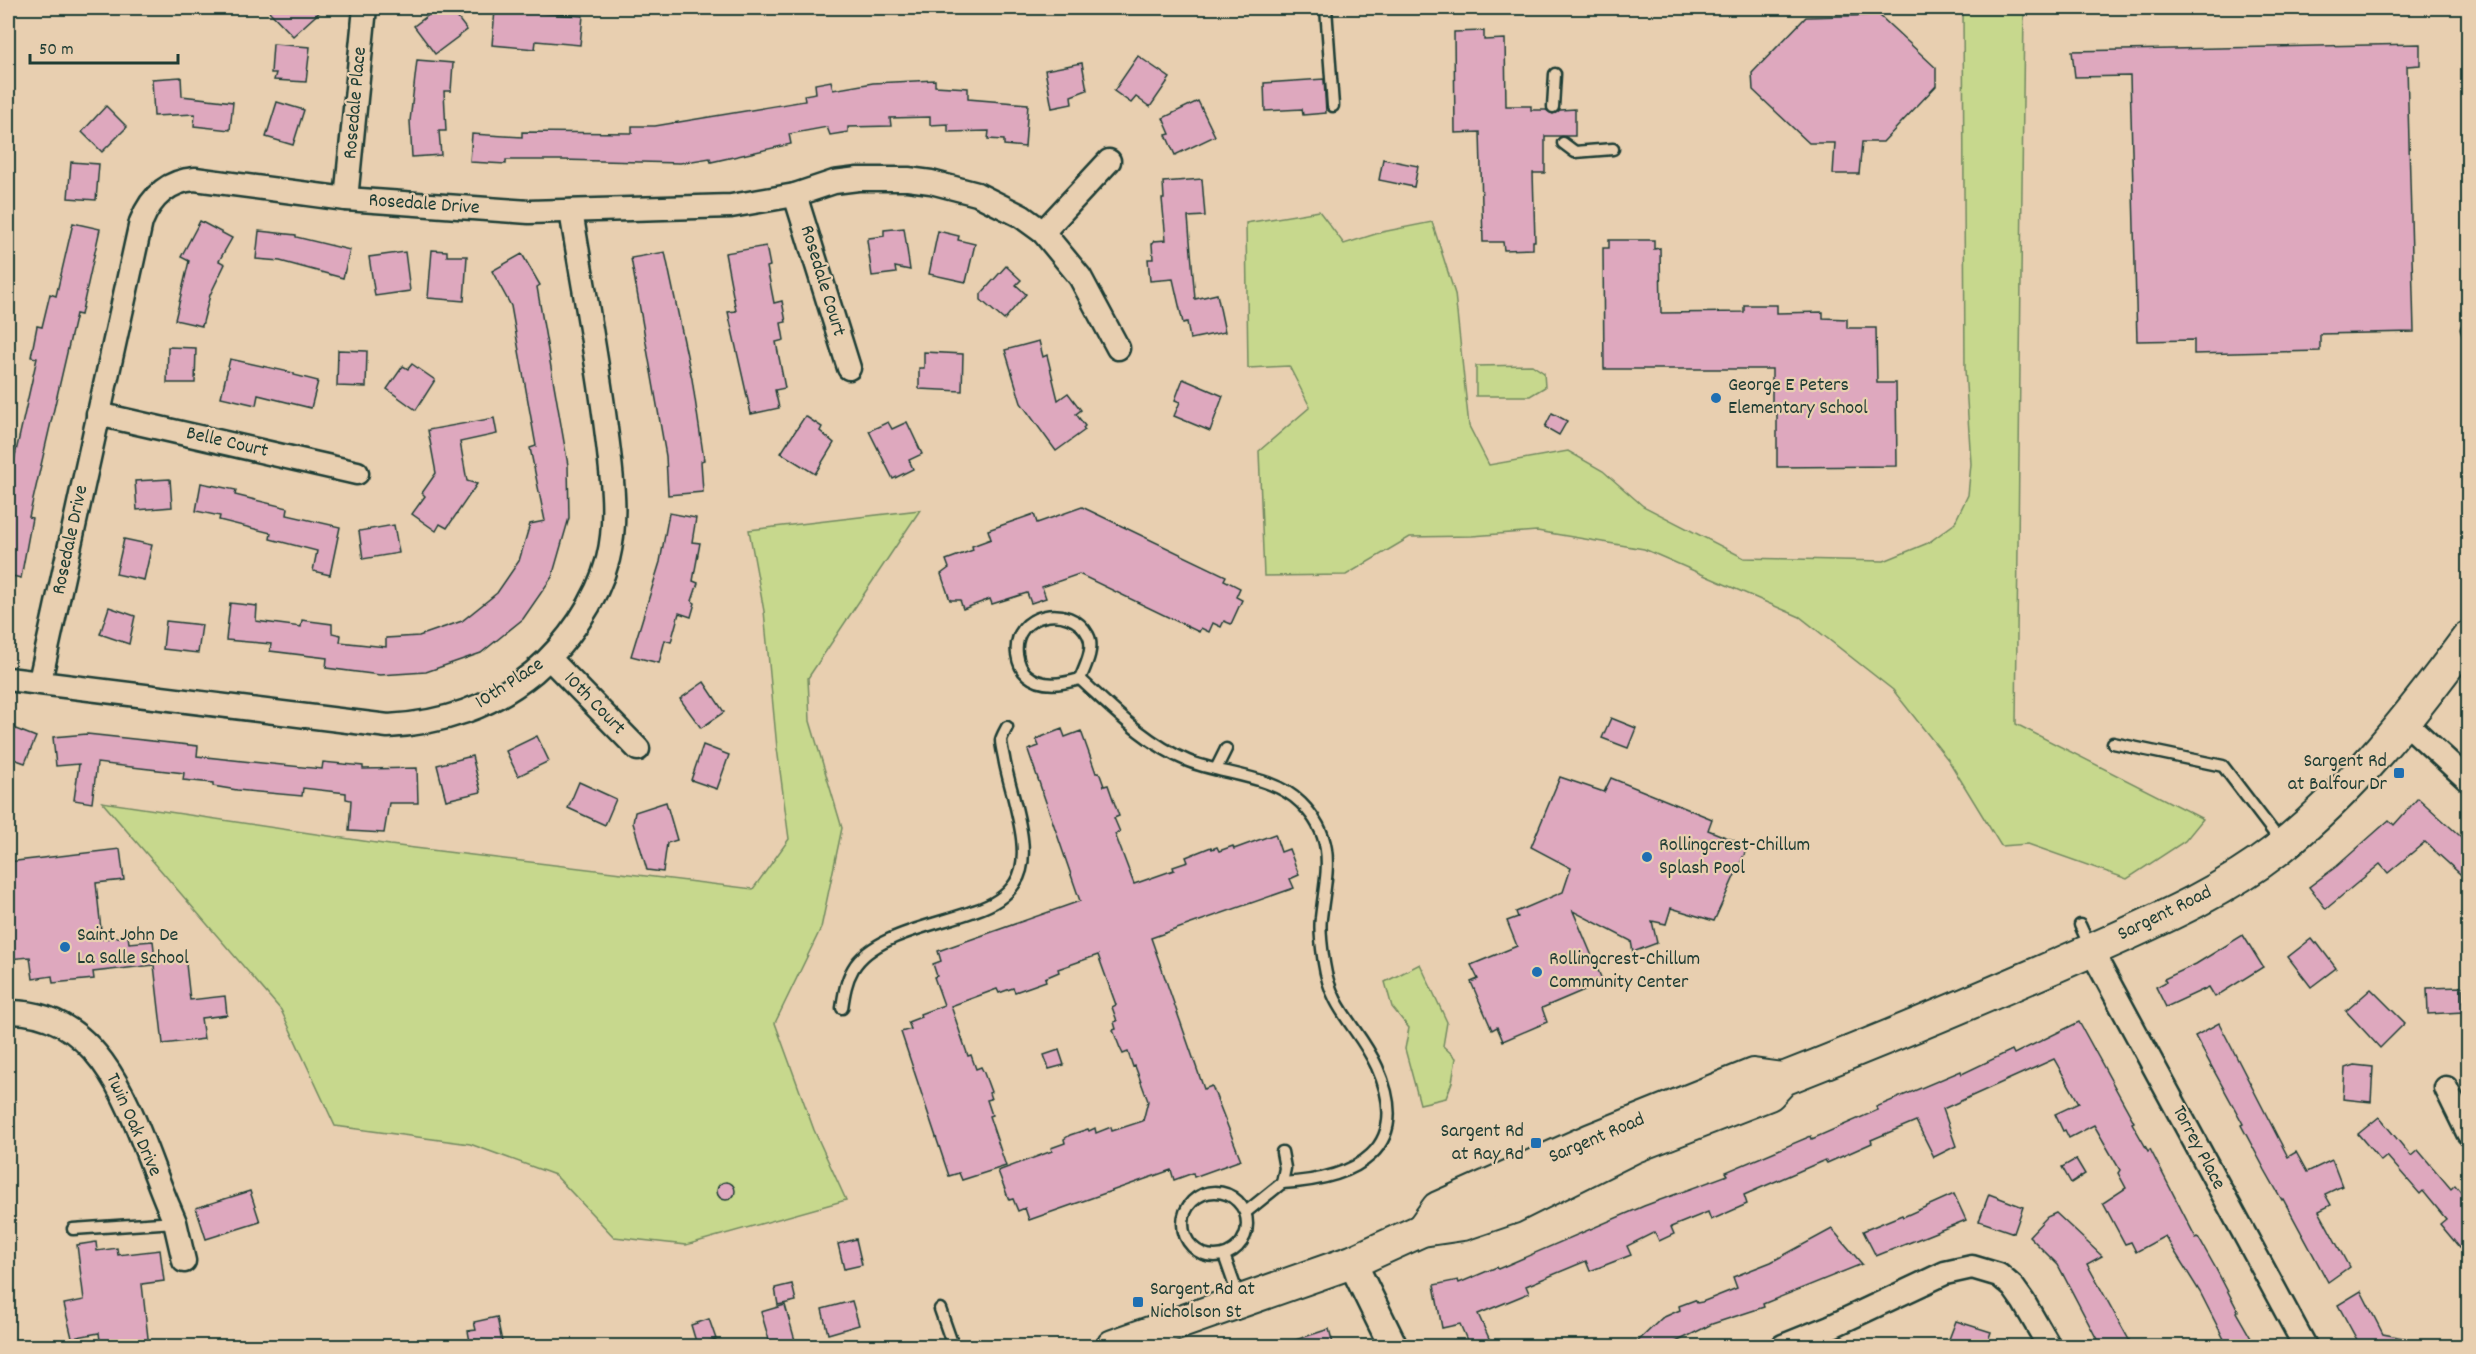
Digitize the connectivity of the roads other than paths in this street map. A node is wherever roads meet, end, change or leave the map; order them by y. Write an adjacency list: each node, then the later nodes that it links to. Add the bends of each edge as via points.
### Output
1 (365, 8): 10 (street, Rosedale Place)
2 (1326, 8): 4 (lane)
3 (1555, 74): 5 (lane)
4 (1333, 106)
5 (1553, 107)
6 (1563, 143): 7 (lane, via 1575,152)
7 (1613, 149)
8 (1108, 161): 12 (street)
9 (795, 195): 11 (street, Rosedale Drive, via 704,208); 12 (street, Rosedale Drive, via 858,179 920,180 976,194 1021,216); 14 (street, Rosedale Court)
10 (346, 199): 11 (street, Rosedale Drive, via 509,211); 15 (street, Rosedale Drive, via 195,179 162,191 141,222)
11 (571, 211): 18 (street, 10th Place, via 603,405 614,506 611,544 601,577 580,618)
12 (1043, 232): 13 (street, Rosedale Drive, via 1080,277)
13 (1118, 348)
14 (849, 368)
15 (98, 414): 16 (street, Belle Court); 21 (street, Rosedale Drive)
16 (357, 473)
17 (2469, 638): 22 (main road, Sargent Road)
18 (550, 659): 21 (street, 10th Place, via 508,690 467,711 418,725 388,726); 25 (street, 10th Court)
19 (8, 678): 21 (street, 10th Place)
20 (1080, 679): 20 (lane, via 1090,650 1089,635 1077,623 1057,615 1036,617 1022,630 1016,645 1023,671 1033,680 1058,684); 27 (lane, via 1149,741 1188,761)
21 (40, 681)
22 (2405, 722): 28 (street); 29 (main road, Sargent Road, via 2335,799)
23 (1007, 728): 31 (lane, via 1001,740 1021,837 1022,866 1016,882 987,907 886,940 873,948 854,968)
24 (2114, 743): 29 (lane, via 2223,766)
25 (638, 749)
26 (1226, 749): 27 (lane)
27 (1216, 769): 36 (lane, via 1272,785 1300,802 1319,825 1327,849 1320,921 1329,988 1376,1065 1385,1089 1388,1120 1383,1141 1371,1157 1358,1166 1305,1182)
28 (2469, 780)
29 (2283, 844): 30 (main road, Sargent Road, via 2208,895)
30 (2086, 938): 42 (main road, Sargent Road, via 1968,1005 1784,1079 1753,1075 1592,1140 1438,1208 1422,1230); 50 (street, Torrey Place)
31 (842, 1008)
32 (8, 1012): 38 (street, Twin Oak Drive, via 51,1020 81,1037 103,1060)
33 (2446, 1088): 34 (street)
34 (2469, 1133)
35 (1282, 1152): 36 (lane)
36 (1282, 1183): 37 (lane)
37 (1246, 1212): 40 (lane, via 1246,1233 1234,1250); 40 (lane, via 1232,1196 1211,1192 1200,1195 1186,1210 1183,1221 1188,1241 1204,1254)
38 (176, 1222): 39 (lane); 41 (street, Twin Oak Drive)
39 (73, 1229)
40 (1224, 1255): 43 (lane)
41 (186, 1262)
42 (1352, 1262): 43 (main road, Sargent Road); 47 (street)
43 (1240, 1302): 45 (main road, Sargent Road)
44 (940, 1309): 46 (lane)
45 (1126, 1344)
46 (952, 1347)
47 (1393, 1347)
48 (1783, 1347): 49 (street, via 1959,1268 1986,1270 2013,1287)
49 (2049, 1347)
50 (2305, 1347)

